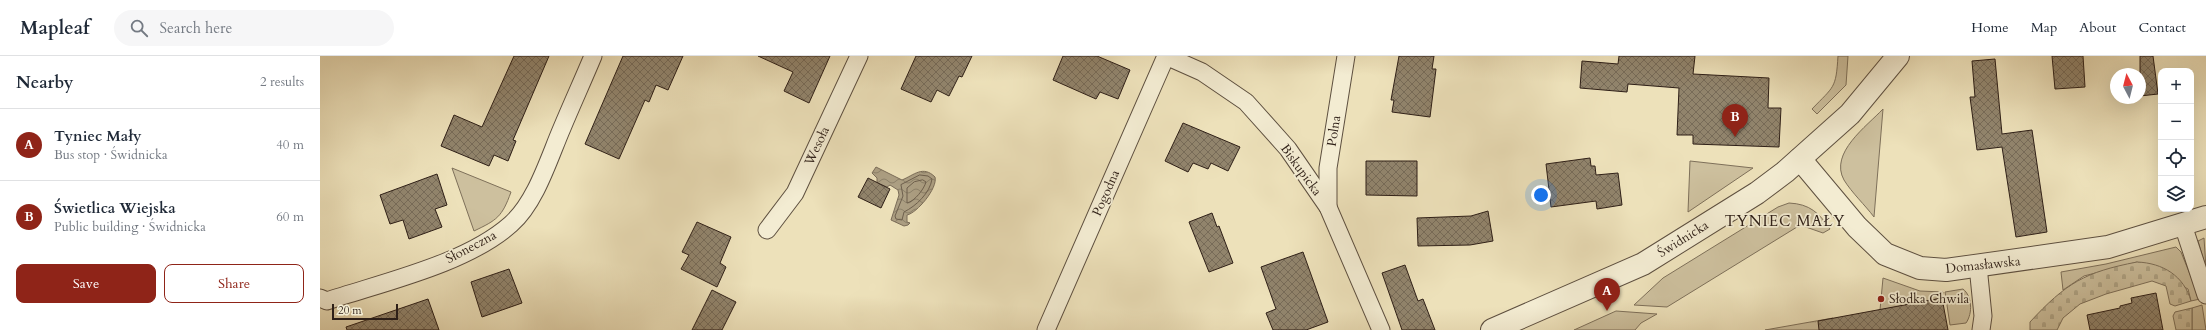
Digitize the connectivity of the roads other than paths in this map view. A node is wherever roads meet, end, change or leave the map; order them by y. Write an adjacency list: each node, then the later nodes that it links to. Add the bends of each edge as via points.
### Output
1 (593, 56): 13 (street, Słoneczna, via 544,171 526,205 512,224 488,242 441,263 327,301)
2 (859, 56): 10 (street, Wesoła, via 795,193)
3 (1166, 56): 7 (street, Biskupicka, via 1202,72 1246,102 1288,149); 14 (street, Pogodna)
4 (1346, 56): 7 (street, Polna, via 1328,168)
5 (1898, 56): 6 (street, Świdnicka, via 1850,114)
6 (1800, 159): 11 (street, Domasławska, via 1857,227 1885,254 1920,268 1946,270); 16 (street, Świdnicka, via 1757,193 1643,264)
7 (1328, 207): 15 (street, Biskupicka)
8 (2206, 218): 9 (street, Domasławska)
9 (2183, 225): 11 (street, Domasławska, via 2108,247); 12 (street)
10 (767, 230)
11 (1978, 266): 17 (street, via 1983,316)
12 (2206, 295)
13 (320, 298)
14 (1046, 330)
15 (1382, 330)
16 (1492, 330)
17 (1981, 330)

